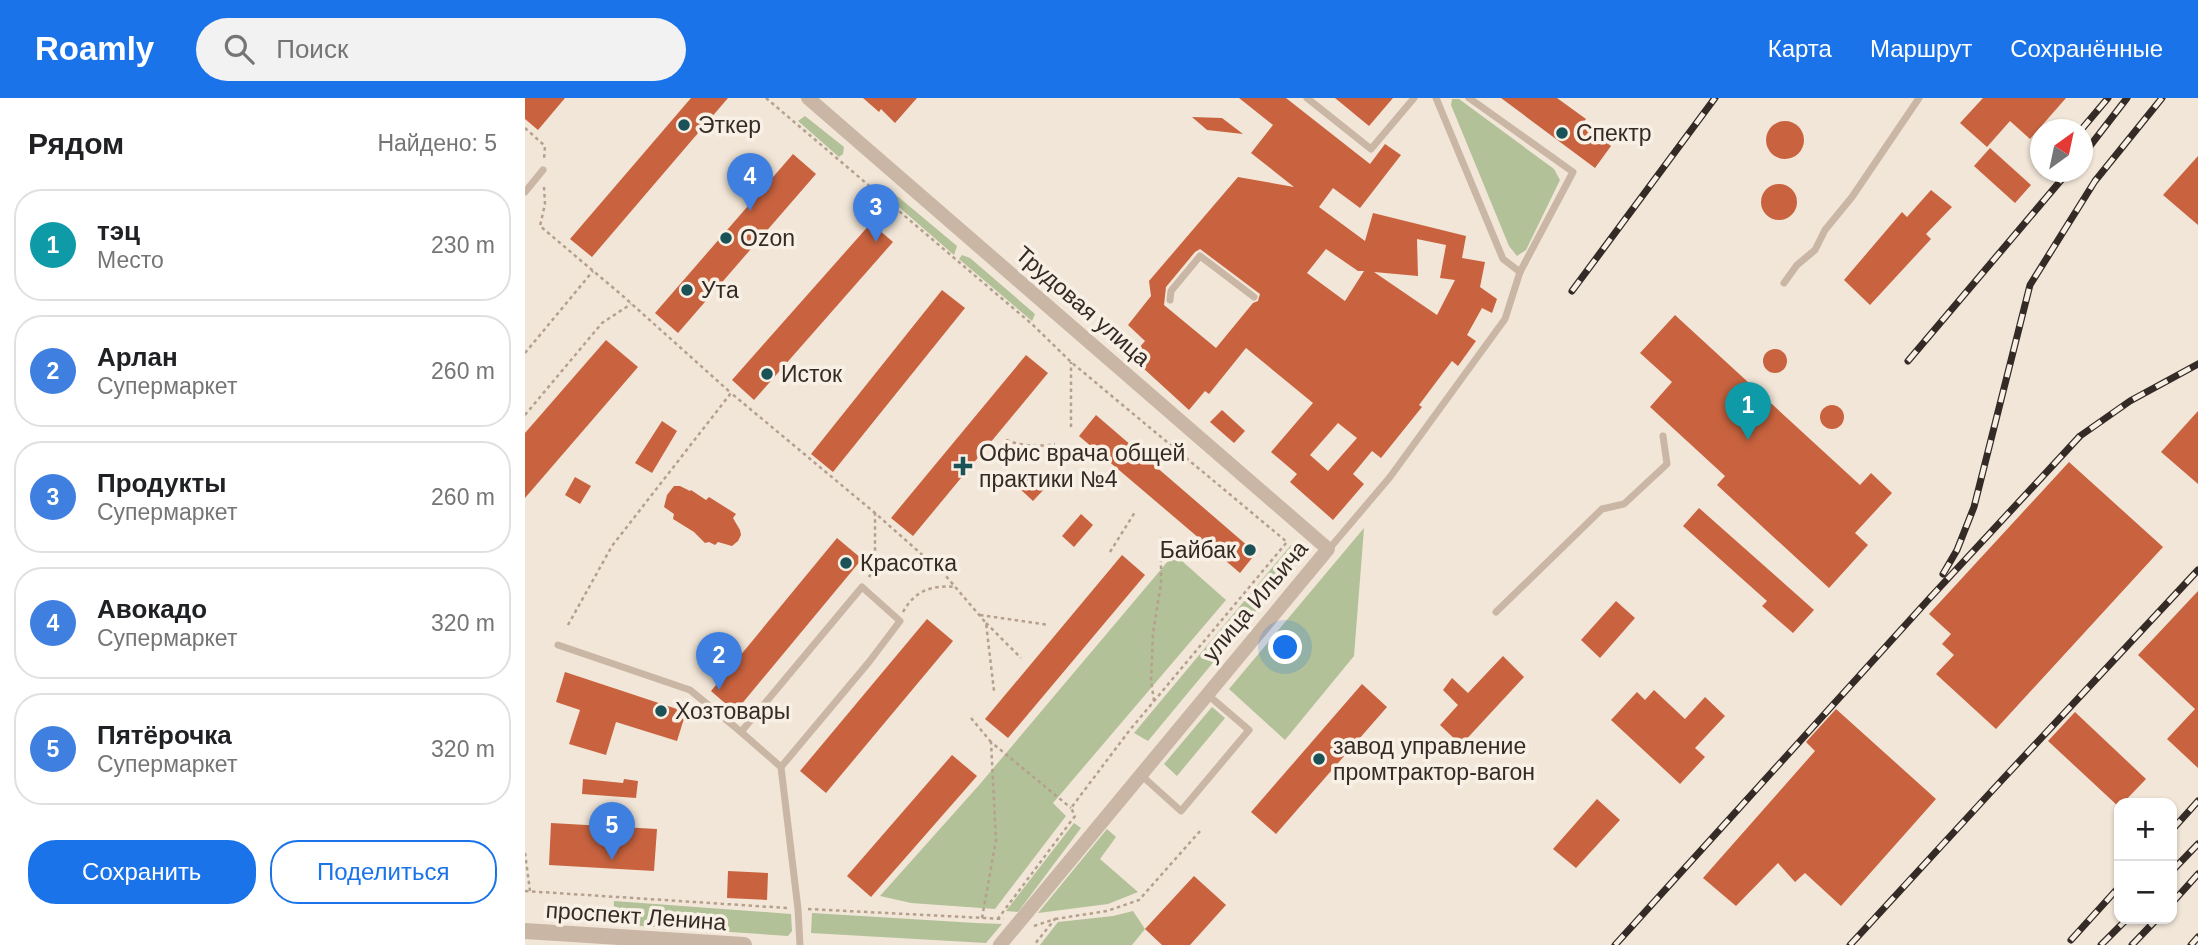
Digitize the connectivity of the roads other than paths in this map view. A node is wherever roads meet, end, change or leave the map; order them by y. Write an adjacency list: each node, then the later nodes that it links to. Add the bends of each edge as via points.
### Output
1 (809, 98): 14 (street, Трудовая улица)
2 (1307, 98): 3 (lane, via 1371,149)
3 (1414, 98)
4 (1436, 98): 9 (lane, via 1503,259)
5 (1469, 98): 9 (lane, улица Ильича, via 1573,173)
6 (1919, 98): 10 (lane, via 1815,250)
7 (543, 170): 8 (lane)
8 (525, 192)
9 (1520, 272): 14 (lane, улица Ильича, via 1505,319 1390,477)
10 (1784, 283)
11 (1254, 296): 12 (lane, via 1200,256 1171,291)
12 (1170, 300)
13 (1663, 436): 15 (lane, via 1667,464 1624,504 1602,509)
14 (1328, 549): 17 (street, улица Ильича)
15 (1496, 612)
16 (558, 645): 18 (lane, via 690,690)
17 (1207, 694): 20 (street, улица Ильича); 20 (lane, via 1249,730 1181,811)
18 (741, 732): 19 (lane); 19 (lane, via 862,587 900,621)
19 (781, 767): 24 (lane)
20 (1141, 775): 25 (street, улица Ильича)
21 (525, 932): 22 (street, проспект Ленина)
22 (710, 944): 23 (street, проспект Ленина)
23 (744, 945)
24 (800, 945)
25 (1000, 945)

